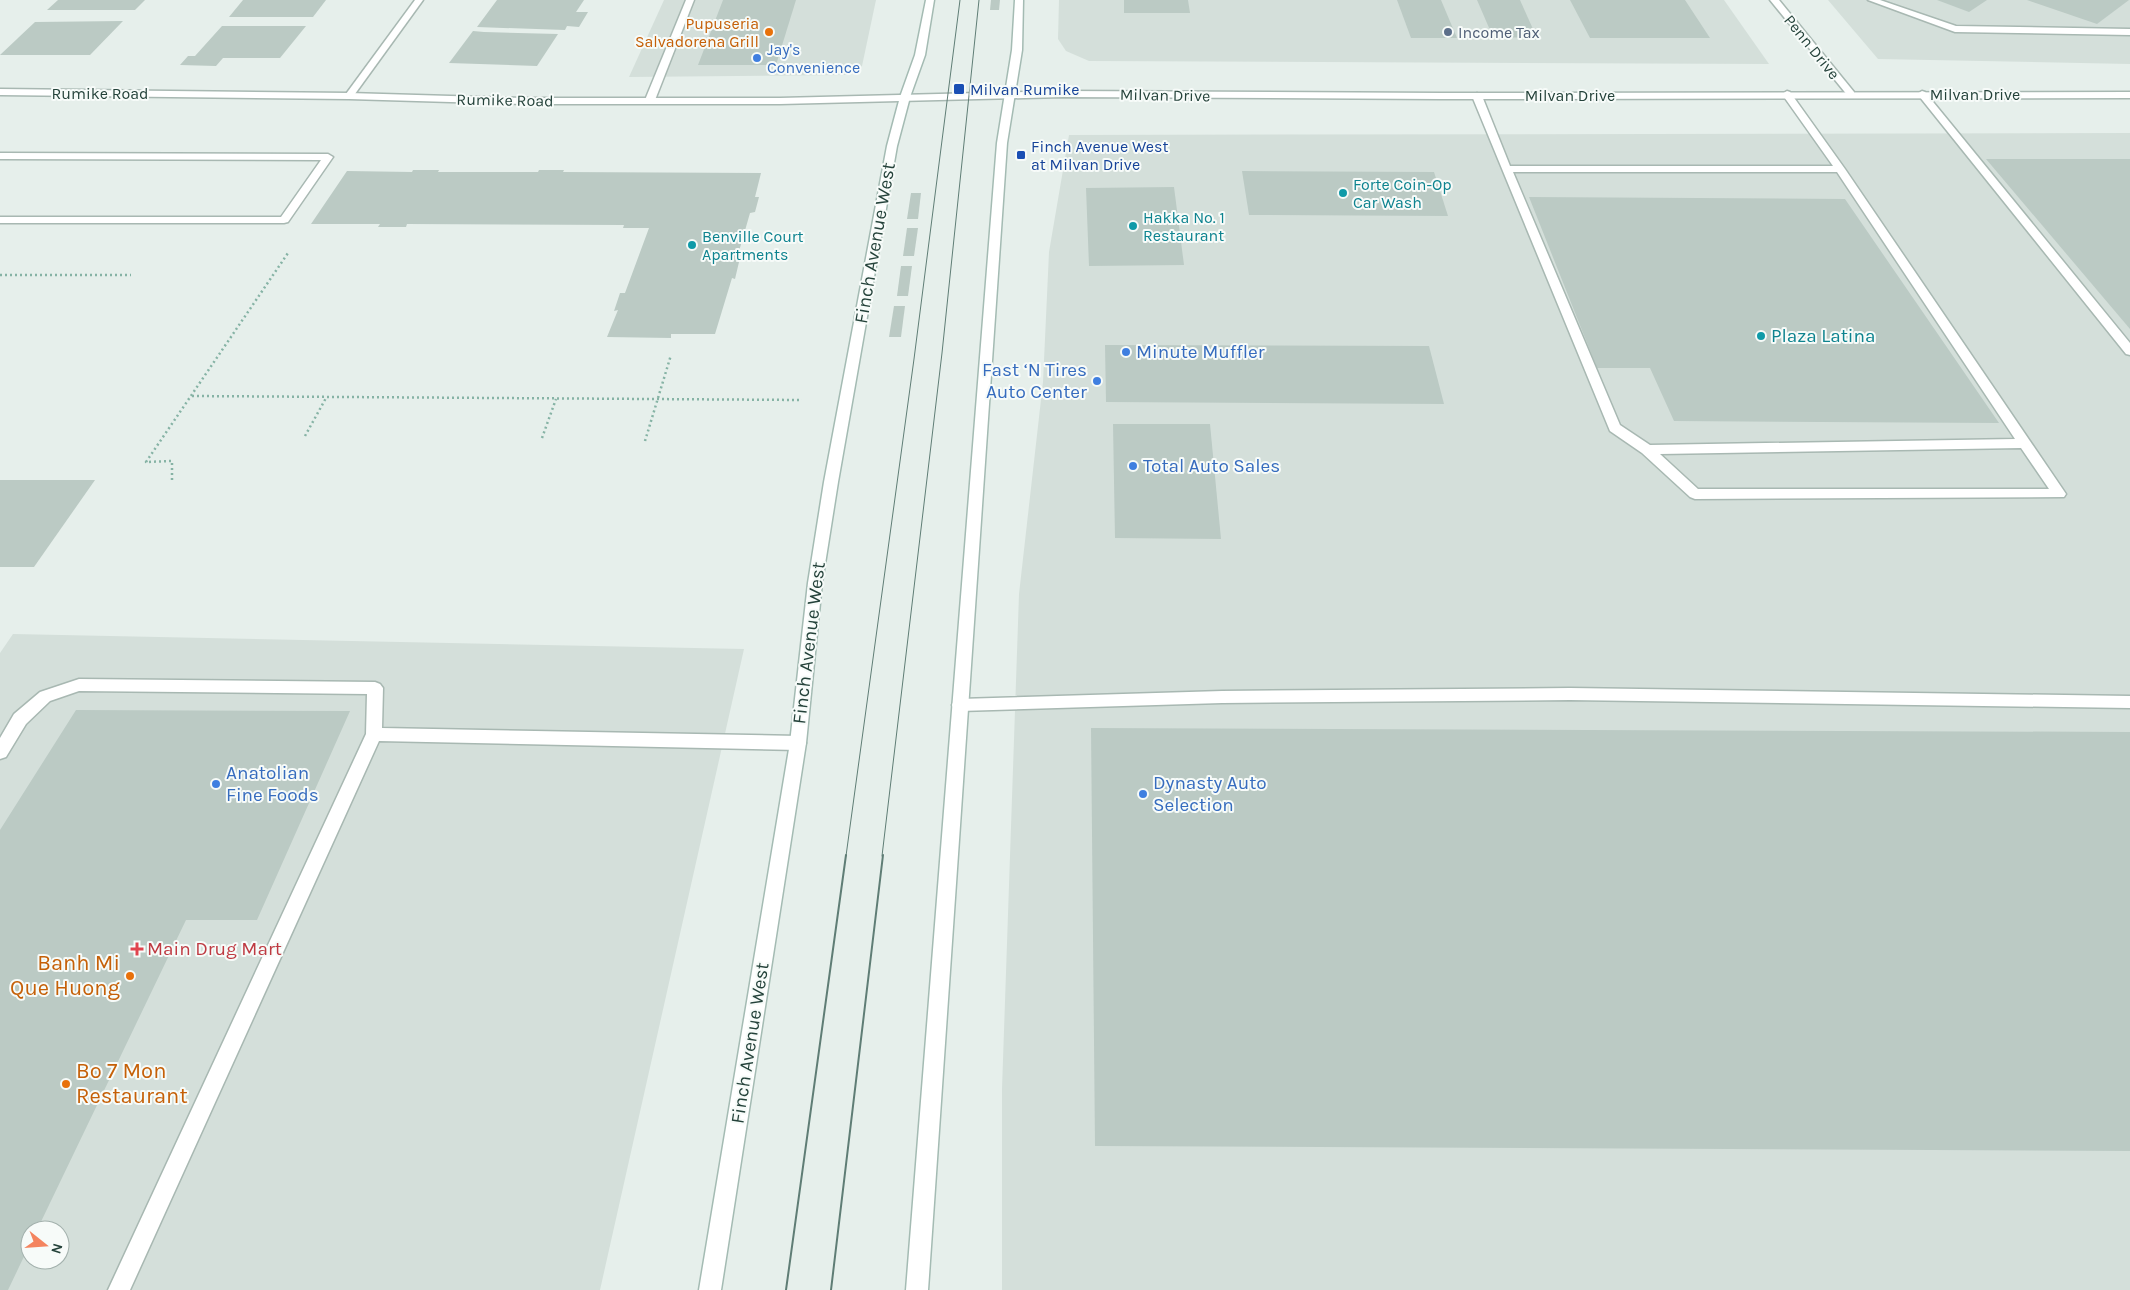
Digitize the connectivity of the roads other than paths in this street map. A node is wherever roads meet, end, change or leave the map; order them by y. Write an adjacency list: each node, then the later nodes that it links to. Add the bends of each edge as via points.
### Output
1 (419, 0): 14 (street)
2 (690, 0): 17 (street)
3 (930, 0): 15 (street, Finch Avenue West, via 920,55)
4 (1019, 0): 9 (street, via 1017,50)
5 (1774, 0): 11 (street, Penn Drive)
6 (1872, 0): 7 (street, via 1955,29)
7 (2130, 32)
8 (0, 92): 14 (street, Rumike Road)
9 (1009, 94): 15 (street, Rumike Road); 16 (street, Milvan Drive); 26 (street, via 1002,143)
10 (1786, 94): 11 (street, Milvan Drive); 16 (street, Milvan Drive); 20 (street)
11 (1850, 94): 12 (street, Milvan Drive)
12 (1922, 94): 13 (street, Milvan Drive); 22 (street)
13 (2130, 95)
14 (349, 96): 17 (street, Rumike Road, via 521,101)
15 (905, 96): 17 (street, Rumike Road, via 789,101); 28 (street, Finch Avenue West, via 892,146 831,482 815,583)
16 (1477, 96): 19 (street)
17 (650, 100)
18 (0, 156): 21 (street, via 328,157 284,220)
19 (1506, 169): 20 (street); 24 (street, via 1615,428)
20 (1840, 169): 23 (street)
21 (0, 220)
22 (2130, 351)
23 (2025, 443): 24 (street); 24 (street, via 2059,494 1696,494)
24 (1646, 450)
25 (2130, 702): 26 (street, via 1560,694 1222,697)
26 (960, 705): 32 (street)
27 (374, 734): 28 (street); 29 (street, via 375,688 79,685 45,696 20,719); 30 (street)
28 (798, 743): 31 (street, Finch Avenue West)
29 (0, 752)
30 (119, 1290)
31 (710, 1290)
32 (917, 1290)

